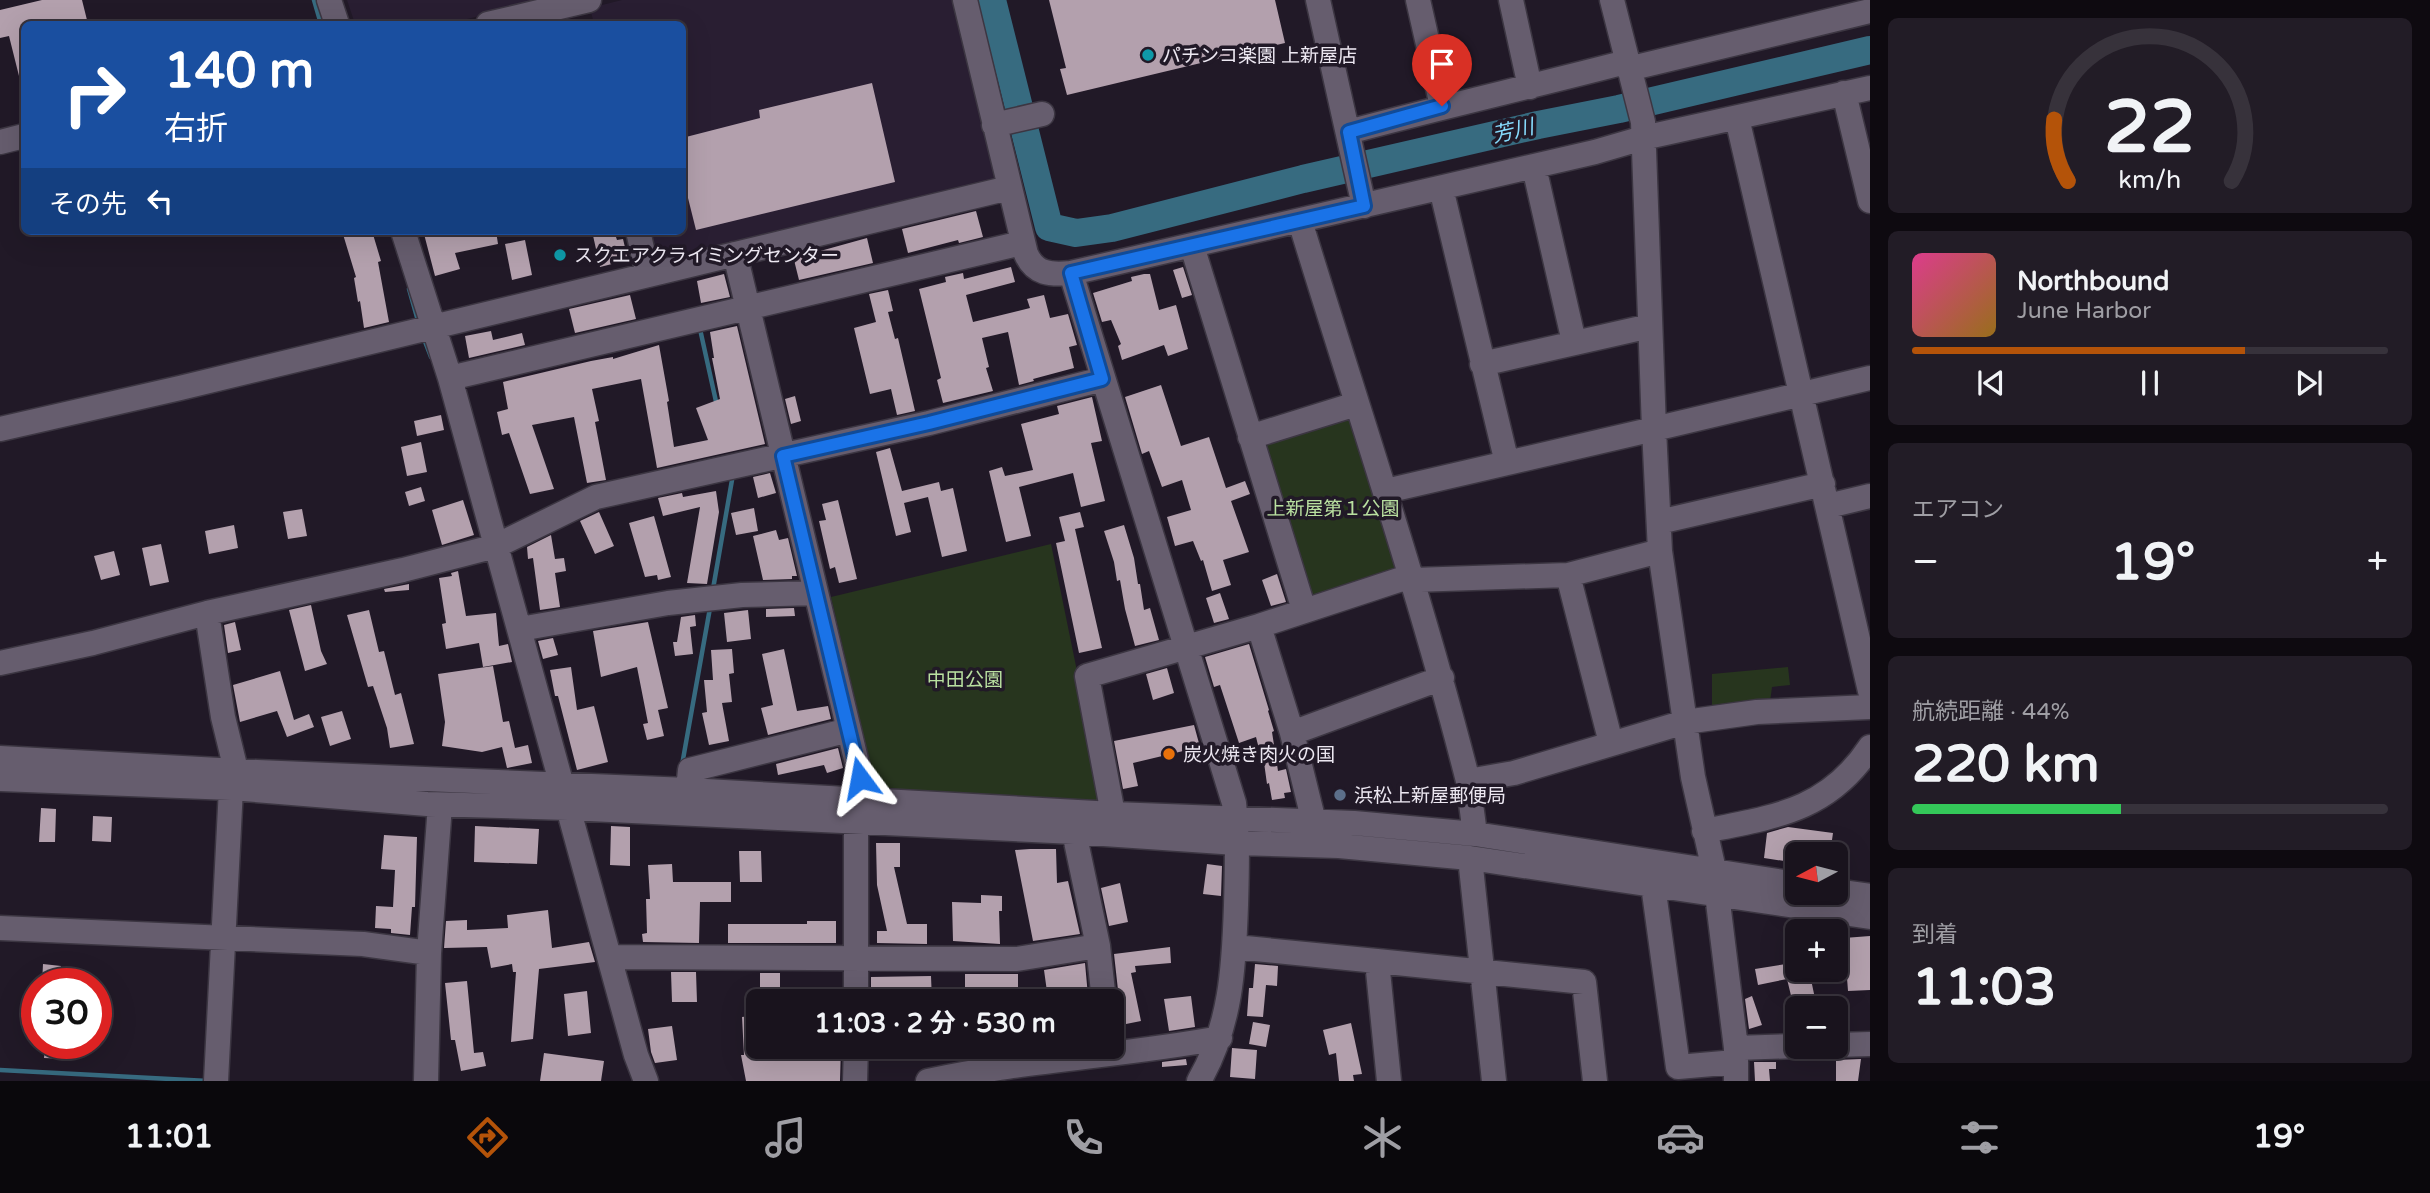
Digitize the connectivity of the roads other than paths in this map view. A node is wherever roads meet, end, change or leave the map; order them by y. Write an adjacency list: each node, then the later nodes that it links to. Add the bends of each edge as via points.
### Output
1 (329, 0): 9 (street)
2 (965, 0): 18 (street)
3 (1318, 0): 21 (street)
4 (1418, 0): 15 (street)
5 (1511, 0): 12 (street)
6 (1612, 0): 11 (street)
7 (587, 9): 10 (street)
8 (1870, 11): 11 (street)
9 (336, 21)
10 (508, 21)
11 (1628, 69): 12 (street); 19 (street)
12 (1530, 87): 15 (street)
13 (1870, 88): 14 (street)
14 (1844, 93): 17 (street); 27 (street)
15 (1442, 106): 21 (street)
16 (1042, 114): 18 (street)
17 (1737, 118): 19 (street); 44 (street)
18 (999, 124): 24 (street)
19 (1643, 130): 23 (street); 38 (street)
20 (21, 137): 22 (street)
21 (1350, 139): 26 (street)
22 (0, 142)
23 (1534, 167): 25 (street); 39 (street)
24 (1009, 188): 31 (street); 33 (street)
25 (1441, 188): 26 (street); 40 (street)
26 (1363, 200): 28 (street)
27 (1870, 201)
28 (1300, 221): 32 (street); 45 (street)
29 (404, 235): 37 (street)
30 (639, 235): 35 (street)
31 (1022, 243): 34 (street, via 1036,269); 36 (street)
32 (1192, 246): 34 (street); 48 (street)
33 (736, 254): 35 (street); 36 (street)
34 (1071, 273): 43 (street)
35 (648, 275): 37 (street)
36 (747, 309): 41 (street); 49 (street)
37 (434, 326): 41 (street); 46 (street)
38 (1650, 327): 39 (street); 47 (street)
39 (1574, 342): 40 (street)
40 (1482, 364): 50 (street)
41 (450, 378): 55 (street)
42 (1870, 378): 44 (street)
43 (1102, 379): 49 (street); 64 (street)
44 (1801, 395): 47 (street); 52 (street)
45 (1356, 404): 48 (street); 51 (street)
46 (0, 429)
47 (1654, 429): 50 (street); 54 (street)
48 (1250, 438): 60 (street)
49 (783, 456): 55 (street, via 596,497); 59 (street)
50 (1507, 463): 51 (street)
51 (1385, 491): 58 (street)
52 (1826, 495): 53 (street); 54 (street); 67 (street)
53 (1870, 496)
54 (1659, 522): 56 (street)
55 (496, 546): 61 (street); 63 (street)
56 (1660, 551): 57 (street); 69 (street)
57 (1568, 575): 58 (street); 72 (street)
58 (1412, 578): 60 (street); 66 (street)
59 (816, 593): 63 (street, via 668,603); 70 (street)
60 (1304, 610): 62 (street)
61 (207, 613): 65 (street); 76 (street)
62 (1259, 626): 64 (street); 71 (street)
63 (520, 629): 79 (street)
64 (1187, 648): 82 (street, via 1087,676); 84 (street, via 1229,785)
65 (0, 663)
66 (1442, 678): 71 (street); 77 (street)
67 (1870, 691)
68 (1870, 707): 69 (street, via 1757,712)
69 (1685, 722): 72 (street); 85 (street)
70 (849, 730): 78 (street, via 690,770); 81 (street)
71 (1292, 733): 83 (street)
72 (1611, 743): 77 (street, via 1514,773)
73 (1870, 747): 85 (street, via 1856,768 1829,792 1799,809)
74 (0, 758): 76 (street)
75 (0, 779): 76 (street)
76 (233, 779): 79 (street); 80 (street); 95 (street)
77 (1468, 781): 87 (street)
78 (688, 790): 79 (street); 81 (street)
79 (565, 797): 80 (street); 81 (street); 99 (street)
80 (440, 805): 98 (street)
81 (861, 812): 82 (street); 86 (street); 100 (street)
82 (1113, 814): 84 (street)
83 (1314, 822): 84 (street); 87 (street)
84 (1237, 831): 86 (street); 87 (street, via 1339,846); 97 (street)
85 (1704, 831): 88 (street)
86 (1074, 832): 96 (street)
87 (1473, 846): 88 (street, via 1677,867); 90 (street); 102 (street)
88 (1715, 882): 89 (street); 90 (street); 93 (street); 112 (street)
89 (1785, 884)
90 (1653, 885): 112 (street, via 1678,1067)
91 (1848, 893): 92 (street)
92 (1870, 896)
93 (1870, 917)
94 (0, 928): 95 (street)
95 (224, 939): 98 (street, via 363,944); 114 (street)
96 (1098, 946): 100 (street, via 1017,959); 104 (street)
97 (1235, 947): 101 (street); 105 (street)
98 (429, 953): 115 (street)
99 (610, 957): 100 (street); 116 (street)
100 (856, 958): 103 (street)
101 (1377, 961): 102 (street); 120 (street)
102 (1482, 973): 121 (street); 122 (street, via 1584,982)
103 (856, 989)
104 (1103, 989)
105 (1220, 1038): 108 (street, via 1157,1049); 119 (street)
106 (1870, 1044): 107 (street)
107 (1848, 1045)
108 (1124, 1049)
109 (1785, 1050): 112 (street)
110 (856, 1059): 117 (street)
111 (1064, 1059): 113 (street)
112 (1736, 1064)
113 (985, 1076): 118 (street)
114 (216, 1081)
115 (426, 1081)
116 (646, 1081)
117 (855, 1081)
118 (928, 1081)
119 (1199, 1081)
120 (1389, 1081)
121 (1494, 1081)
122 (1595, 1081)

